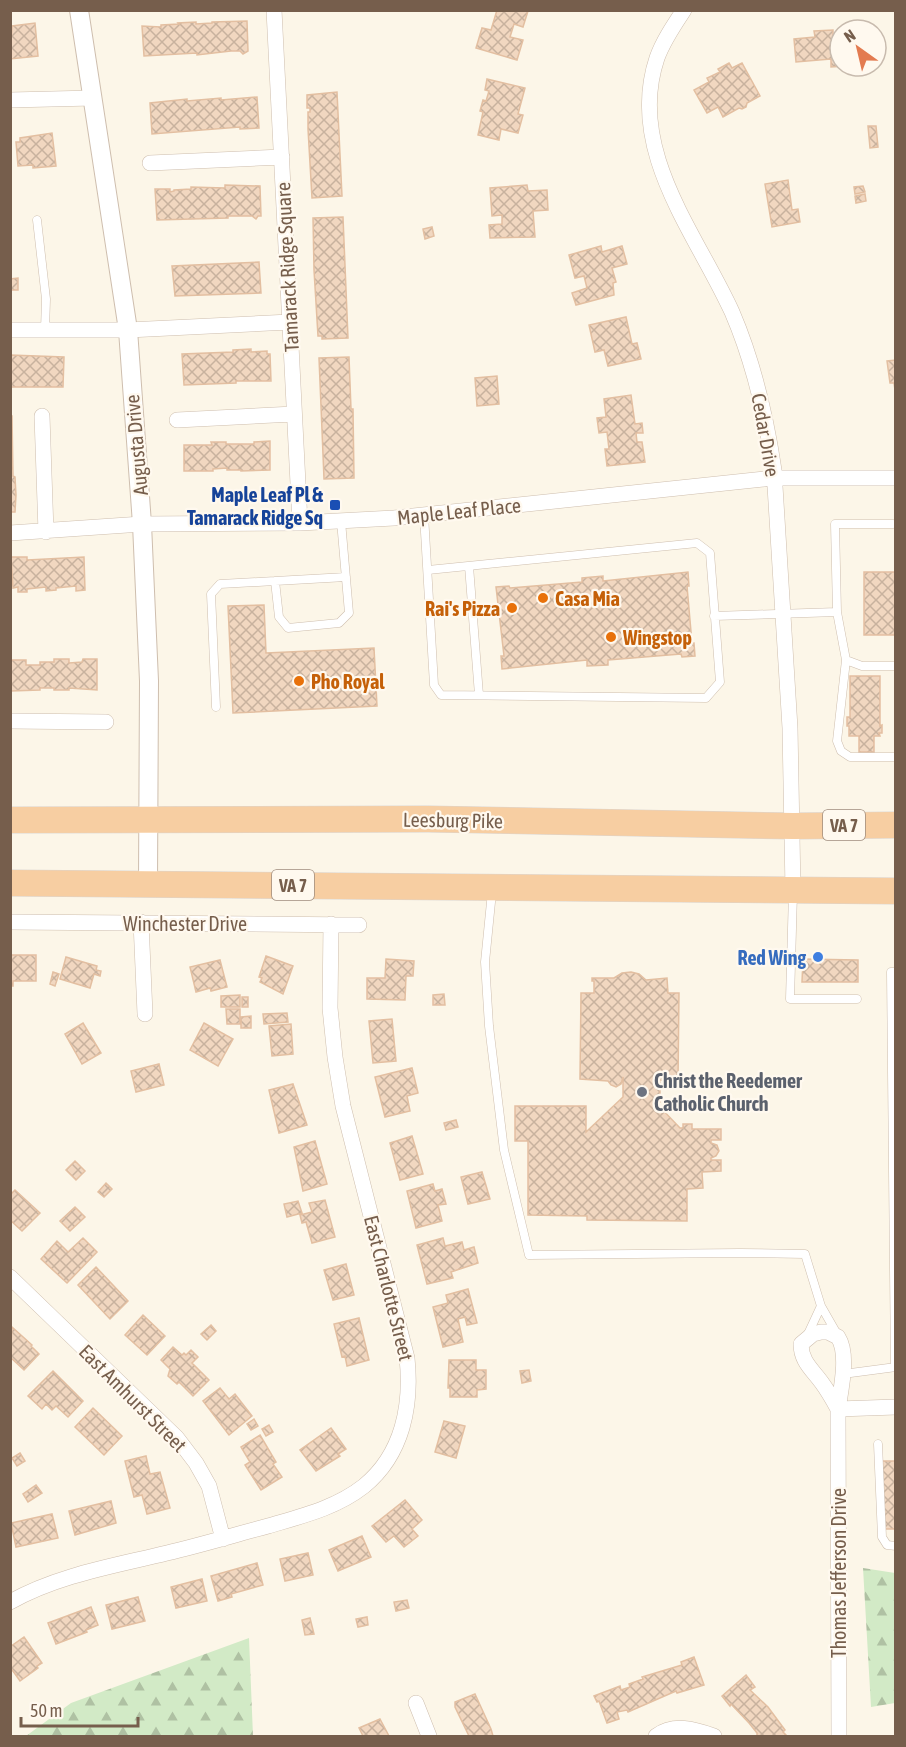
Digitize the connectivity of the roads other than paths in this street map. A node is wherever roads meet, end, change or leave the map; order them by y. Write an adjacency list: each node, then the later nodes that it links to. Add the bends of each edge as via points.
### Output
1 (79, 10): 4 (street, Augusta Drive)
2 (274, 10): 6 (street, Tamarack Ridge Square)
3 (684, 10): 16 (street, Cedar Drive, via 663,43 652,74 652,136 671,195 740,332 756,376)
4 (93, 98): 5 (street); 12 (street, Augusta Drive)
5 (10, 100)
6 (282, 157): 7 (street); 9 (street, Tamarack Ridge Square)
7 (150, 163)
8 (37, 220): 11 (lane, via 46,299)
9 (290, 322): 12 (street); 13 (street, Tamarack Ridge Square)
10 (10, 330): 11 (street)
11 (45, 330): 12 (street)
12 (128, 330): 21 (street, Augusta Drive)
13 (294, 414): 15 (street); 20 (street, Tamarack Ridge Square)
14 (42, 416): 23 (street)
15 (177, 420)
16 (774, 478): 17 (street, Maple Leaf Place); 18 (street, Maple Leaf Place); 30 (street, Cedar Drive)
17 (896, 478)
18 (424, 515): 19 (street, Maple Leaf Place); 26 (lane)
19 (341, 521): 20 (street, Maple Leaf Place); 27 (lane)
20 (300, 523): 21 (street, Maple Leaf Place)
21 (142, 524): 23 (street, Maple Leaf Place); 40 (street, Augusta Drive, via 149,681)
22 (893, 524): 29 (lane, via 835,524)
23 (46, 532): 24 (street, Maple Leaf Place)
24 (10, 533)
25 (469, 566): 26 (lane); 31 (lane, via 697,543 710,553); 34 (lane)
26 (428, 570): 34 (lane, via 434,685 441,695)
27 (346, 577): 28 (lane); 28 (lane, via 349,613 339,623 288,628 279,617)
28 (275, 582): 35 (lane, via 220,584 211,594)
29 (837, 612): 30 (lane); 32 (lane)
30 (784, 614): 31 (lane); 42 (street, Cedar Drive)
31 (714, 616): 34 (lane, via 720,682 706,698)
32 (846, 660): 33 (lane, via 862,666); 38 (lane, via 837,741 841,751 850,758)
33 (896, 666)
34 (479, 695)
35 (216, 707)
36 (10, 721): 37 (street)
37 (106, 722)
38 (896, 757)
39 (10, 820): 40 (highway, Leesburg Pike / VA 7)
40 (147, 821): 42 (highway, Leesburg Pike / VA 7, via 428,819); 44 (street, Augusta Drive)
41 (896, 825): 42 (highway, Leesburg Pike / VA 7)
42 (793, 826): 46 (street, Cedar Drive)
43 (10, 883): 44 (highway, VA 7)
44 (148, 884): 45 (highway, VA 7)
45 (493, 888): 46 (highway, VA 7); 56 (lane, via 485,962 489,1026 504,1150 529,1255 805,1254)
46 (793, 890): 47 (highway, VA 7); 53 (lane, via 790,999)
47 (896, 891)
48 (10, 922): 49 (street, Winchester Drive)
49 (141, 922): 50 (street, Winchester Drive); 54 (street)
50 (331, 924): 51 (street, Winchester Drive); 64 (street, East Charlotte Street, via 330,1008 342,1106 407,1358 408,1406 388,1459 378,1473 350,1496 333,1506)
51 (359, 925)
52 (896, 972): 59 (lane, via 891,972)
53 (857, 999)
54 (145, 1014)
55 (10, 1277): 64 (street, East Amhurst Street, via 177,1438 209,1486)
56 (820, 1306): 57 (lane); 58 (lane)
57 (838, 1337): 58 (street, via 821,1332); 60 (street, Thomas Jefferson Drive, via 843,1347)
58 (801, 1344): 62 (street, via 807,1365)
59 (895, 1367): 60 (lane)
60 (843, 1374): 62 (street, Thomas Jefferson Drive)
61 (896, 1407): 62 (street)
62 (838, 1409): 71 (street, Thomas Jefferson Drive)
63 (878, 1444): 65 (lane, via 882,1537 887,1545)
64 (222, 1539): 66 (street, East Charlotte Street, via 105,1567 52,1583)
65 (896, 1546)
66 (10, 1602)
67 (416, 1703): 68 (street)
68 (429, 1737)
69 (656, 1737): 70 (street, via 676,1728 693,1728)
70 (714, 1737)
71 (839, 1737)

